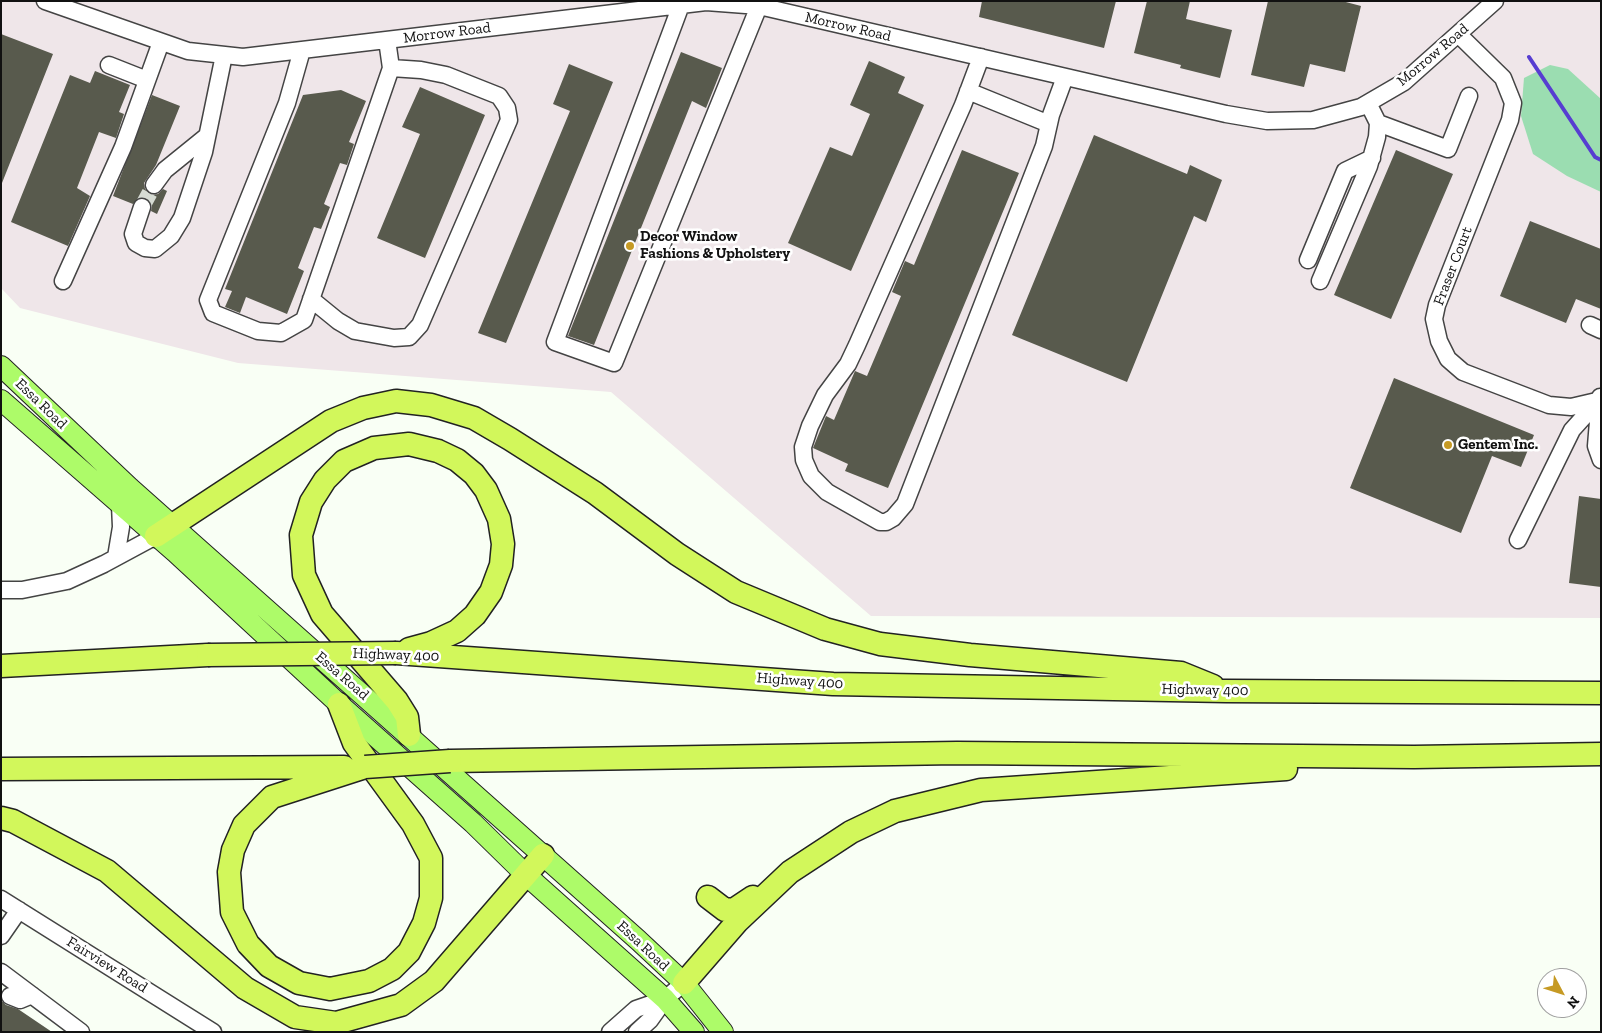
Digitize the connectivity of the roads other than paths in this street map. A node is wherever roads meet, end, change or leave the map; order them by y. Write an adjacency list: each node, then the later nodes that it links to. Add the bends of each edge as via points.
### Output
1 (45, 1): 7 (street, Morrow Road)
2 (1495, 1): 5 (street, Morrow Road)
3 (681, 5): 4 (street, Morrow Road, via 706,2); 4 (street, via 555,342 614,363); 6 (street, Morrow Road)
4 (759, 6): 10 (street, Morrow Road)
5 (1459, 35): 17 (street, Morrow Road, via 1404,82); 31 (street, Fraser Court, via 1503,78 1513,103 1510,120 1437,305 1434,319 1439,341 1448,359 1463,372 1549,405 1571,407)
6 (387, 40): 8 (street, Morrow Road); 12 (street)
7 (161, 42): 9 (street, Morrow Road, via 188,51); 14 (street)
8 (302, 50): 9 (street, Morrow Road, via 243,57); 29 (street, via 286,103 208,300 212,313 258,331 281,333 304,320)
9 (224, 55): 20 (street)
10 (981, 57): 13 (street, Morrow Road); 15 (street)
11 (109, 65): 14 (street)
12 (391, 68): 29 (street); 29 (street, via 446,76 499,96 507,108 509,120 420,325 409,337 394,338 355,331)
13 (1065, 77): 17 (street, Morrow Road, via 1267,121 1313,120); 19 (street)
14 (147, 80): 27 (street, via 123,147)
15 (968, 91): 19 (street); 19 (street, via 857,345 848,364 825,395 803,447 811,476 880,522 893,518 905,504 1044,146)
16 (1469, 96): 18 (street, via 1448,149)
17 (1368, 103): 18 (street)
18 (1378, 123): 21 (street)
19 (1049, 124)
20 (207, 136): 22 (street, via 165,170); 23 (street, via 182,218 171,236 155,249 136,243 132,234)
21 (1372, 158): 24 (street, via 1345,171); 25 (street)
22 (154, 186)
23 (142, 207)
24 (1322, 225): 25 (street); 26 (street)
25 (1341, 232): 28 (street)
26 (1308, 260)
27 (63, 281)
28 (1320, 281)
29 (311, 299)
30 (1, 366): 35 (main road, Essa Road)
31 (1600, 398): 33 (street, via 1596,446); 36 (street, via 1572,430)
32 (1, 400): 34 (main road, Essa Road)
33 (1601, 460)
34 (120, 505): 35 (main road, Essa Road); 37 (street, via 121,527)
35 (164, 531): 37 (street); 41 (highway, via 331,421 363,408 396,402 431,405 474,418 510,440 595,493 676,554 736,592 825,628 880,644 1181,673); 43 (main road, Essa Road); 44 (main road, Essa Road)
36 (1518, 540)
37 (116, 557): 38 (street, via 67,581 22,590)
38 (1, 590)
39 (396, 653): 40 (highway, Highway 400, bridge, via 208,655); 41 (highway, Highway 400, via 833,684); 44 (highway, via 457,631 475,615 492,592 501,565 503,544 499,519 486,490 474,474 458,460 409,444 374,448 344,461 325,480 311,502 300,534 304,575 322,614 397,701 407,717)
40 (1, 666)
41 (1226, 690): 42 (highway, Highway 400)
42 (1601, 693)
43 (339, 704): 47 (highway, via 354,743 413,824 431,858 431,898 424,923 409,952 392,968 369,981 330,989 300,983 269,966 248,944 232,912 229,872 233,850 244,825 272,797); 52 (main road, Essa Road, via 473,823)
44 (409, 735): 50 (main road, Essa Road)
45 (1601, 754): 46 (highway)
46 (1414, 757): 47 (highway, bridge, via 957,753 450,762); 51 (highway, via 1294,769 981,790 895,811 851,832)
47 (365, 767): 48 (highway)
48 (1, 769)
49 (1, 818): 52 (highway, via 107,871 245,988 295,1017 336,1023 401,1005 434,981)
50 (543, 855): 52 (highway); 58 (main road, Essa Road)
51 (790, 872): 53 (highway, via 771,879 736,909 725,910); 58 (highway, via 737,922)
52 (526, 875): 61 (main road, Essa Road)
53 (708, 897)
54 (1, 899): 55 (street, Fairview Road)
55 (19, 910): 56 (street); 63 (street, Fairview Road)
56 (1, 936)
57 (1, 972): 59 (street)
58 (684, 983): 61 (street, Essa Road); 67 (main road, Essa Road)
59 (32, 995): 60 (street, via 20,1000); 62 (street)
60 (10, 996)
61 (665, 999): 64 (street, via 636,1009); 65 (street); 66 (main road, Essa Road)
62 (82, 1032)
63 (213, 1032)
64 (610, 1032)
65 (637, 1032)
66 (694, 1032)
67 (723, 1032)

